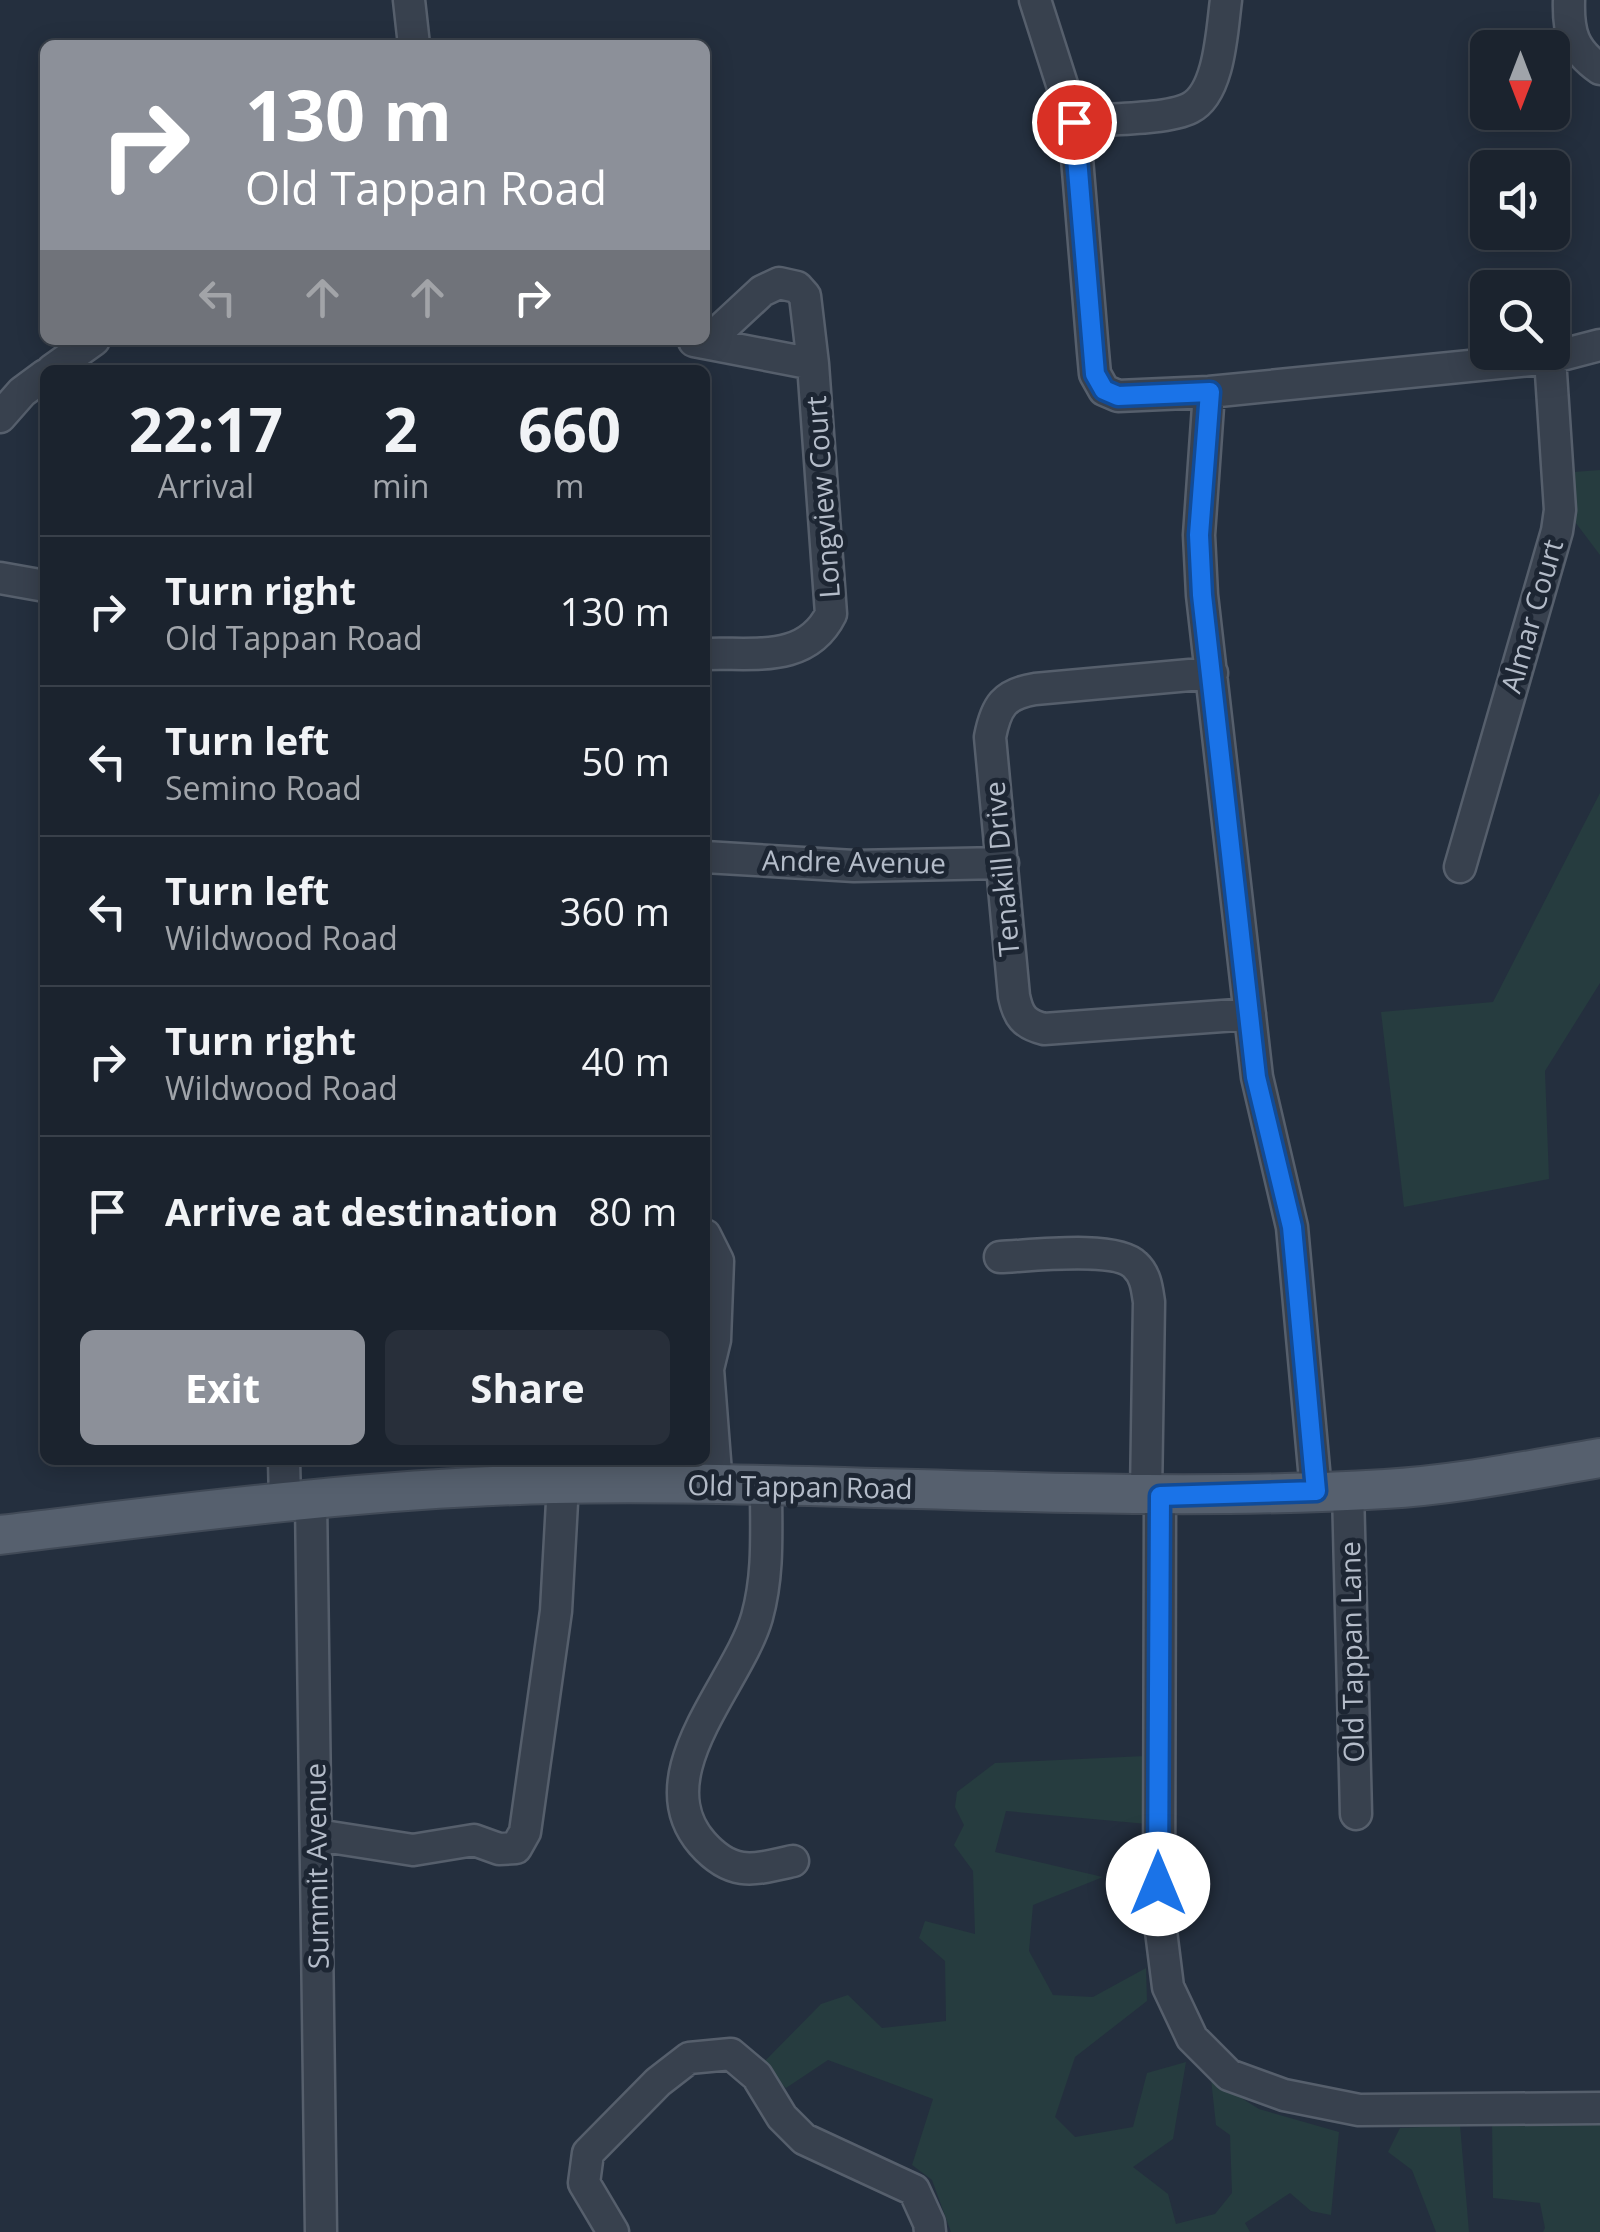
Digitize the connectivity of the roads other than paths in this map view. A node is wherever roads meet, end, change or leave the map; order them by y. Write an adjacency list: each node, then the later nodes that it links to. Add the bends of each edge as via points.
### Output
1 (409, 0): 5 (street)
2 (1036, 0): 7 (street)
3 (1226, 0): 7 (street, via 1214,74 1192,108)
4 (1570, 0): 6 (street, via 1570,31 1579,52)
5 (413, 40)
6 (1600, 70)
7 (1074, 122): 18 (street, via 1095,374 1104,390 1118,396)
8 (710, 332): 13 (street, via 762,291 779,283 796,287 805,296)
9 (710, 344): 13 (street, Longview Court)
10 (87, 345): 14 (street)
11 (1600, 345): 12 (street)
12 (1570, 353)
13 (814, 364): 22 (street, Longview Court, via 831,614 823,630 798,648)
14 (59, 365)
15 (1470, 366): 18 (street)
16 (1551, 370): 26 (street, Almar Court, via 1558,532)
17 (40, 379): 19 (street)
18 (1210, 392): 23 (street, Old Tappan Lane, via 1199,535)
19 (0, 416)
20 (0, 578): 21 (street)
21 (40, 585)
22 (710, 654)
23 (1212, 674): 25 (street, Tenakill Drive, via 1015,692 993,719 990,737); 27 (street, Old Tappan Lane)
24 (710, 858): 25 (street, Andre Avenue, via 854,866)
25 (1003, 863): 27 (street, Tenakill Drive, via 1014,996 1029,1026)
26 (1460, 868)
27 (1250, 1014): 37 (street, Old Tappan Lane, via 1256,1077 1292,1227)
28 (710, 1245): 30 (street, via 718,1260)
29 (1000, 1256): 38 (street, via 1125,1257 1138,1267 1149,1302)
30 (710, 1359)
31 (710, 1395): 35 (street)
32 (1600, 1458): 37 (main road, Old Tappan Road, via 1457,1482)
33 (286, 1465): 39 (street, Summit Avenue)
34 (563, 1484): 35 (main road, Old Tappan Road); 39 (main road, Old Tappan Road); 42 (street, via 556,1611 525,1832 516,1848 474,1840 414,1850)
35 (717, 1486): 36 (main road, Old Tappan Road)
36 (766, 1487): 38 (main road, Old Tappan Road); 43 (street, via 766,1576 755,1622 689,1754 683,1793 692,1830 718,1861 753,1870)
37 (1332, 1491): 38 (main road, Old Tappan Road); 41 (street, Old Tappan Lane)
38 (1153, 1495): 44 (street, via 1159,1915 1168,1988 1192,2038 1229,2075 1284,2095 1359,2110)
39 (298, 1501): 40 (main road, Old Tappan Road); 42 (street, Summit Avenue)
40 (0, 1535)
41 (1356, 1814)
42 (317, 1836): 45 (street, Summit Avenue)
43 (793, 1861)
44 (1600, 2108)
45 (321, 2232)
46 (613, 2232): 47 (street, via 584,2183 588,2152 689,2058 731,2054 757,2076 804,2139 914,2190)
47 (930, 2232)

